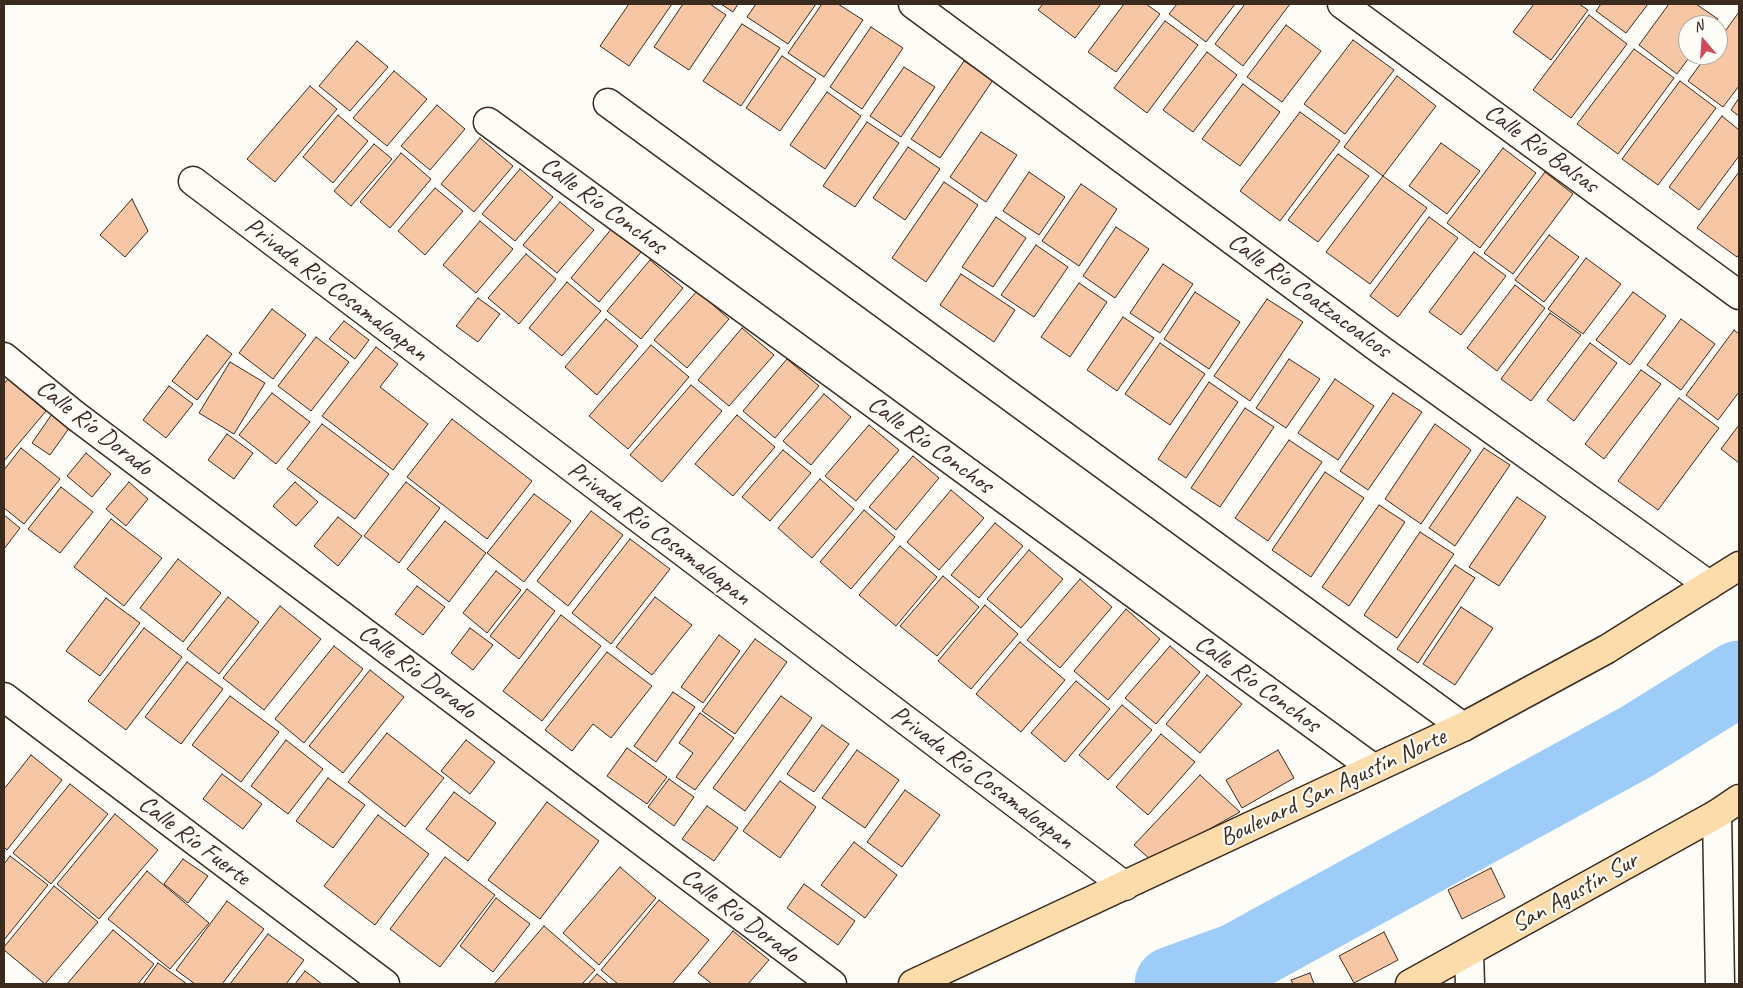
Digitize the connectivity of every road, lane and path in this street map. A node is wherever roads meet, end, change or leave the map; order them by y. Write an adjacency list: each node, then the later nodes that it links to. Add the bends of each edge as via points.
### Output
1 (913, 4): 9 (street, Calle Río Coatzacoalcos, via 1381,350)
2 (1342, 4): 6 (street, Calle Río Balsas)
3 (608, 103): 11 (street)
4 (488, 122): 12 (street, Calle Río Conchos)
5 (193, 182): 14 (street, Privada Río Cosamaloapan)
6 (1739, 295)
7 (4, 357): 17 (street, Calle Río Dorado, via 76,416)
8 (1739, 566): 9 (main road, Boulevard San Agustín Norte)
9 (1709, 585): 11 (main road, Boulevard San Agustín Norte, via 1607,649)
10 (4, 697): 16 (street, Calle Río Fuerte)
11 (1463, 727): 12 (main road, Boulevard San Agustín Norte)
12 (1373, 768): 14 (main road, Boulevard San Agustín Norte)
13 (1728, 806): 15 (main road, San Agustín Sur); 21 (street)
14 (1125, 886): 18 (main road, Boulevard San Agustín Norte)
15 (1469, 952): 19 (main road, San Agustín Sur); 20 (street)
16 (385, 984)
17 (832, 984)
18 (913, 984)
19 (1410, 984)
20 (1470, 984)
21 (1720, 984)

